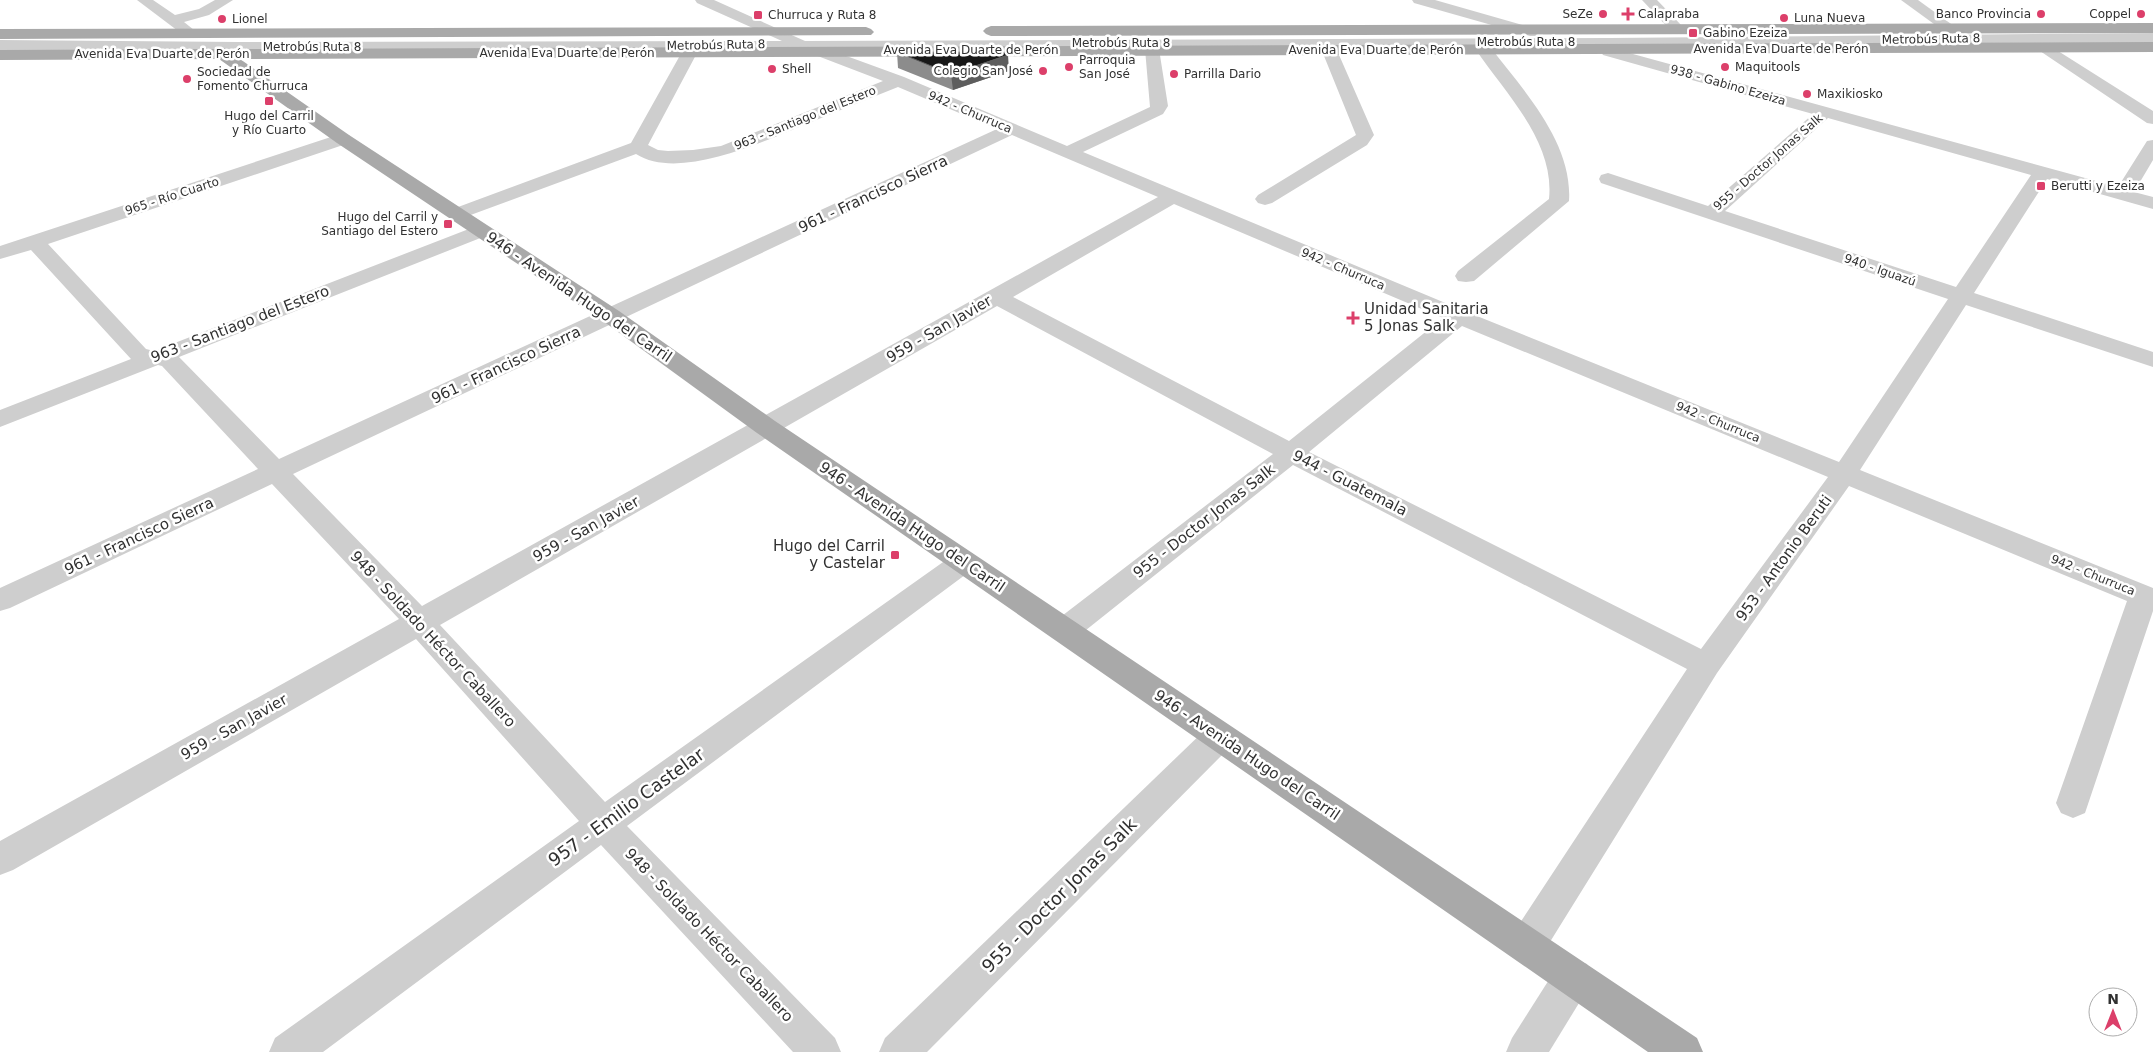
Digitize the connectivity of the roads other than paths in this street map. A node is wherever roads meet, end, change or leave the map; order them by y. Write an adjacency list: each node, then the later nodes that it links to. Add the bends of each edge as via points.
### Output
1 (144, 0): 7 (street, 946 - Avenida Hugo del Carril)
2 (226, 0): 7 (street, via 204,12)
3 (702, 0): 16 (street, 942 - Churruca)
4 (1419, 0): 12 (street)
5 (1649, 0): 8 (street)
6 (1908, 0): 10 (street)
7 (173, 20): 20 (street, 946 - Avenida Hugo del Carril)
8 (1677, 28): 10 (main road, Avenida Eva Duarte de Perón); 12 (main road, Avenida Eva Duarte de Perón)
9 (2153, 28): 10 (main road, Avenida Eva Duarte de Perón)
10 (1950, 29)
11 (1230, 30): 12 (street); 16 (main road, Avenida Eva Duarte de Perón)
12 (1522, 33): 15 (street, Metrobús Ruta 8); 16 (street, Metrobús Ruta 8)
13 (2153, 33): 15 (street, Metrobús Ruta 8)
14 (0, 34): 20 (main road, Avenida Eva Duarte de Perón)
15 (1550, 36): 19 (street, 938 - Gabino Ezeiza)
16 (789, 38): 19 (street, Metrobús Ruta 8); 20 (street, Metrobús Ruta 8); 20 (main road, Avenida Eva Duarte de Perón); 28 (street, 942 - Churruca)
17 (2153, 38): 19 (street, Metrobús Ruta 8)
18 (0, 40): 20 (street, Metrobús Ruta 8)
19 (1575, 42): 27 (street, 938 - Gabino Ezeiza)
20 (206, 44): 21 (street, Metrobús Ruta 8); 29 (main road, Avenida Eva Duarte de Perón); 30 (main road, Avenida Eva Duarte de Perón); 35 (main road, 946 - Avenida Hugo del Carril)
21 (0, 45)
22 (2046, 48): 23 (main road, Avenida Eva Duarte de Perón); 27 (main road, Avenida Eva Duarte de Perón); 33 (street)
23 (2153, 48)
24 (1152, 50): 25 (main road, Avenida Eva Duarte de Perón); 28 (main road, Avenida Eva Duarte de Perón); 38 (street, via 1157,110)
25 (1330, 50): 26 (main road, Avenida Eva Duarte de Perón); 43 (street, via 1365,135 1361,141)
26 (1484, 50): 27 (main road, Avenida Eva Duarte de Perón); 50 (street, via 1547,141 1561,193 1559,201)
27 (1604, 50): 32 (street, 938 - Gabino Ezeiza)
28 (821, 51): 29 (main road, Avenida Eva Duarte de Perón); 31 (street, 942 - Churruca)
29 (689, 53): 37 (street)
30 (0, 54)
31 (898, 81): 34 (street, 942 - Churruca); 37 (street, 963 - Santiago del Estero, via 726,150 700,155 659,156 645,153)
32 (1825, 112): 39 (street, 938 - Gabino Ezeiza); 45 (street, 955 - Doctor Jonas Salk)
33 (2153, 119)
34 (1011, 129): 38 (street, 942 - Churruca); 53 (street, 961 - Francisco Sierra)
35 (343, 139): 46 (main road, 946 - Avenida Hugo del Carril); 48 (street, 965 - Río Cuarto)
36 (2153, 145): 41 (street)
37 (638, 147): 46 (street)
38 (1068, 152): 42 (street, 942 - Churruca)
39 (2042, 172): 41 (street, 938 - Gabino Ezeiza); 52 (street, 953 - Antonio Beruti)
40 (1608, 179): 45 (street, 940 - Iguazú)
41 (2123, 194): 44 (street, 938 - Gabino Ezeiza)
42 (1172, 197): 51 (street, 959 - San Javier); 54 (street, 942 - Churruca)
43 (1265, 198)
44 (2153, 202)
45 (1710, 213): 52 (street, 940 - Iguazú)
46 (457, 214): 47 (main road, 946 - Avenida Hugo del Carril)
47 (481, 231): 53 (main road, 946 - Avenida Hugo del Carril); 55 (street, 963 - Santiago del Estero)
48 (35, 242): 49 (street, 965 - Río Cuarto); 55 (street, 948 - Soldado Héctor Caballero, via 138,354)
49 (0, 253)
50 (1466, 276)
51 (996, 297): 58 (street, 959 - San Javier); 59 (street, 944 - Guatemala)
52 (1960, 297): 56 (street, 940 - Iguazú); 61 (street, 953 - Antonio Beruti)
53 (611, 316): 58 (main road, 946 - Avenida Hugo del Carril); 60 (street, 961 - Francisco Sierra)
54 (1458, 317): 59 (street, 955 - Doctor Jonas Salk); 61 (street, 942 - Churruca)
55 (156, 357): 57 (street, 963 - Santiago del Estero); 60 (street, 948 - Soldado Héctor Caballero, via 170,361)
56 (2153, 360)
57 (0, 419)
58 (766, 427): 62 (main road, 946 - Avenida Hugo del Carril); 65 (street, 959 - San Javier)
59 (1291, 453): 66 (street, 955 - Doctor Jonas Salk); 67 (street, 944 - Guatemala)
60 (277, 472): 64 (street, 961 - Francisco Sierra); 65 (street, 948 - Soldado Héctor Caballero)
61 (1844, 473): 63 (street, 942 - Churruca); 67 (street, 953 - Antonio Beruti)
62 (963, 562): 66 (main road, 946 - Avenida Hugo del Carril); 70 (street, 957 - Emilio Castelar)
63 (2148, 598): 69 (street)
64 (0, 600)
65 (420, 623): 70 (street, 948 - Soldado Héctor Caballero); 71 (street, 959 - San Javier)
66 (1065, 630): 68 (main road, 946 - Avenida Hugo del Carril)
67 (1706, 665): 72 (street, 953 - Antonio Beruti)
68 (1219, 737): 72 (main road, 946 - Avenida Hugo del Carril); 76 (street, 955 - Doctor Jonas Salk)
69 (2073, 803)
70 (603, 824): 74 (street, 957 - Emilio Castelar); 75 (street, 948 - Soldado Héctor Caballero)
71 (0, 859)
72 (1527, 944): 73 (main road, 946 - Avenida Hugo del Carril)
73 (1573, 977): 77 (street); 78 (main road, 946 - Avenida Hugo del Carril)
74 (289, 1052)
75 (821, 1052)
76 (899, 1052)
77 (1526, 1052)
78 (1683, 1052)

